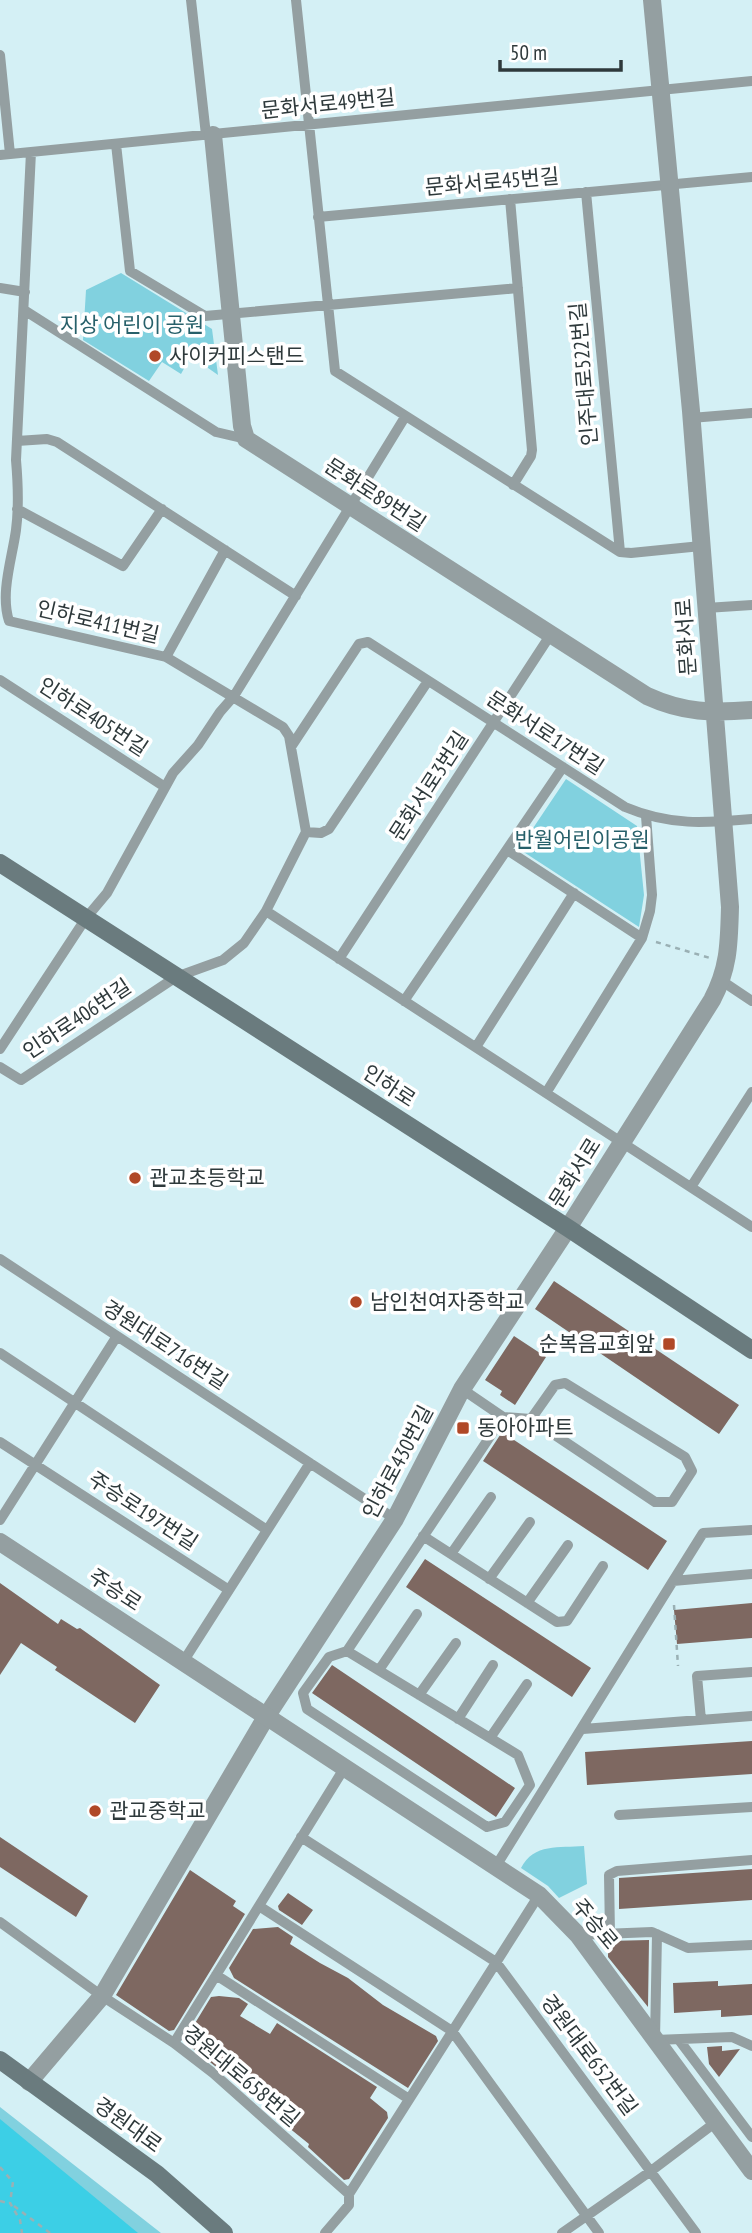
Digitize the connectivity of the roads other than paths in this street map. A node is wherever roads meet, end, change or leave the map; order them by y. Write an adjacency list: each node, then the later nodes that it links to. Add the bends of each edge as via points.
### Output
1 (191, 0): 8 (lane)
2 (296, 0): 7 (lane)
3 (652, 0): 6 (street, 문화서로)
4 (0, 55): 11 (lane)
5 (752, 81): 6 (lane, 문화서로49번길)
6 (660, 90): 7 (lane, 문화서로49번길); 13 (street, 문화서로)
7 (309, 125): 8 (lane, 문화서로49번길); 16 (lane)
8 (210, 135): 9 (lane, 문화서로49번길); 22 (street)
9 (116, 144): 10 (lane, 문화서로49번길); 22 (lane, via 130,271 205,316)
10 (31, 152): 11 (lane, 문화서로49번길); 19 (lane, 인하로411번길)
11 (5, 155)
12 (752, 177): 13 (lane, 문화서로45번길)
13 (669, 185): 14 (lane, 문화서로45번길); 25 (street, 문화서로)
14 (586, 192): 15 (lane, 문화서로45번길); 34 (lane, 인주대로522번길)
15 (510, 199): 16 (lane, 문화서로45번길); 18 (lane)
16 (318, 217): 20 (lane)
17 (0, 288): 19 (lane)
18 (518, 288): 20 (lane); 28 (lane, via 532,450)
19 (24, 292): 21 (lane, 인하로411번길)
20 (327, 305): 22 (lane); 24 (lane, via 335,371)
21 (24, 310): 26 (lane, via 216,432); 27 (lane, 인하로411번길)
22 (232, 313): 26 (street)
23 (752, 413): 25 (lane)
24 (405, 417): 28 (lane); 29 (lane)
25 (691, 418): 32 (street, 문화서로)
26 (246, 439): 29 (street, 문화로89번길)
27 (17, 441): 30 (lane, 인하로411번길); 31 (lane, via 57,442)
28 (513, 485): 34 (lane)
29 (351, 506): 36 (lane); 39 (street, 문화로89번길)
30 (17, 509): 31 (lane, via 123,566); 35 (lane, 인하로411번길)
31 (162, 509): 33 (lane)
32 (701, 546): 34 (lane); 38 (street, 문화서로)
33 (225, 550): 36 (lane); 40 (lane, 인하로411번길)
34 (620, 552)
35 (3, 589): 40 (lane, 인하로411번길, via 9,621)
36 (296, 596): 43 (lane)
37 (752, 605): 38 (lane)
38 (706, 608): 45 (street, 문화서로)
39 (551, 634): 45 (street, 문화로89번길, via 647,696 670,706); 46 (lane, 문화서로3번길)
40 (166, 657): 43 (lane, 인하로411번길)
41 (0, 680): 49 (lane, 인하로405번길)
42 (428, 681): 46 (lane, 문화서로17번길); 47 (lane, 문화서로17번길, via 368,642 359,643); 53 (lane, via 329,829)
43 (234, 696): 47 (lane, 인하로411번길, via 283,727); 49 (lane)
44 (752, 710): 45 (street, 문화로89번길)
45 (714, 713): 52 (street, 문화서로)
46 (493, 723): 48 (lane, 문화서로17번길); 60 (lane, 문화서로3번길)
47 (291, 747): 53 (lane, 인하로411번길)
48 (563, 767): 50 (lane, 문화서로17번길); 54 (lane)
49 (165, 787): 58 (lane, via 107,893)
50 (646, 816): 52 (lane, 문화서로17번길); 59 (lane, via 652,895)
51 (752, 819): 52 (lane, 문화서로17번길)
52 (722, 822): 62 (street, 문화서로, via 730,907)
53 (306, 832): 57 (lane)
54 (507, 850): 56 (lane); 64 (lane)
55 (0, 863): 58 (main road, 인하로)
56 (573, 893): 59 (lane); 65 (lane)
57 (266, 911): 60 (lane); 61 (lane, via 244,943 223,960)
58 (86, 918): 61 (main road, 인하로); 66 (lane, 인하로406번길)
59 (642, 938): 69 (lane)
60 (339, 959): 64 (lane)
61 (176, 977): 67 (lane, 인하로406번길, via 21,1080); 73 (main road, 인하로)
62 (722, 981): 63 (lane); 70 (street, 문화서로)
63 (752, 1000)
64 (404, 1001): 65 (lane)
65 (476, 1047): 69 (lane)
66 (0, 1049)
67 (0, 1067)
68 (752, 1091): 71 (lane)
69 (546, 1093): 70 (lane)
70 (621, 1142): 71 (lane); 73 (street, 문화서로)
71 (691, 1187): 72 (lane)
72 (752, 1227)
73 (568, 1228): 76 (main road, 인하로); 78 (street, 인하로430번길)
74 (0, 1259): 75 (lane, 경원대로716번길)
75 (117, 1336): 79 (lane); 83 (lane, 경원대로716번길)
76 (752, 1350)
77 (0, 1353): 79 (lane)
78 (462, 1390): 80 (lane); 86 (street, 인하로430번길)
79 (75, 1403): 84 (lane); 89 (lane)
80 (503, 1417): 81 (lane); 91 (lane)
81 (531, 1419): 81 (lane, via 555,1385 565,1383 685,1457 692,1471 672,1502 655,1502)
82 (0, 1442): 84 (lane, 주승로197번길)
83 (310, 1463): 86 (lane, 경원대로716번길); 89 (lane)
84 (36, 1465): 87 (lane); 99 (lane, 주승로197번길)
85 (491, 1497): 94 (lane)
86 (395, 1519): 111 (street, 인하로430번길)
87 (0, 1520)
88 (530, 1521): 97 (lane)
89 (267, 1530): 99 (lane)
90 (752, 1531): 98 (lane, via 703,1533)
91 (423, 1536): 94 (lane); 103 (lane)
92 (0, 1542): 104 (street, 주승로)
93 (568, 1545): 100 (lane)
94 (451, 1555): 97 (lane)
95 (603, 1566): 100 (lane, via 567,1621 557,1622)
96 (752, 1574): 98 (lane)
97 (489, 1579): 100 (lane)
98 (673, 1581): 114 (lane)
99 (229, 1590): 104 (lane)
100 (527, 1603)
101 (417, 1614): 106 (lane)
102 (456, 1643): 109 (lane)
103 (346, 1651): 106 (lane); 115 (lane, via 329,1657 303,1693 307,1709 487,1827 505,1822 530,1785 518,1755)
104 (183, 1662): 111 (street, 주승로)
105 (494, 1665): 112 (lane)
106 (379, 1670): 109 (lane)
107 (752, 1672): 113 (lane, via 697,1676)
108 (527, 1684): 115 (lane)
109 (419, 1695): 112 (lane)
110 (752, 1716): 113 (lane)
111 (266, 1717): 116 (street, 주승로); 131 (street, 인하로430번길)
112 (458, 1718): 115 (lane)
113 (701, 1720): 114 (lane)
114 (583, 1729): 121 (lane)
115 (491, 1738)
116 (345, 1767): 119 (lane); 121 (street, 주승로)
117 (752, 1807): 118 (lane)
118 (619, 1815)
119 (301, 1837): 123 (lane); 129 (lane)
120 (752, 1860): 126 (lane, via 609,1875)
121 (496, 1866): 122 (street, 주승로)
122 (539, 1895): 125 (street, 주승로); 129 (lane)
123 (259, 1906): 130 (lane); 132 (lane)
124 (0, 1922): 131 (lane, 경원대로658번길)
125 (578, 1934): 126 (lane); 133 (street, 주승로)
126 (610, 1934): 127 (lane)
127 (657, 1934): 128 (lane, via 688,1948); 133 (lane)
128 (752, 1945)
129 (496, 1962): 132 (lane); 142 (lane, 경원대로652번길)
130 (216, 1975): 135 (lane); 139 (lane)
131 (103, 1996): 135 (lane, 경원대로658번길); 138 (street, 인하로430번길)
132 (452, 2031): 139 (lane); 145 (lane)
133 (655, 2040): 134 (lane); 140 (street, 주승로)
134 (679, 2040): 136 (lane, via 732,2037); 141 (lane)
135 (174, 2043): 144 (lane, 경원대로658번길)
136 (752, 2046)
137 (0, 2060): 138 (main road, 경원대로)
138 (29, 2082): 146 (main road, 경원대로, via 157,2174)
139 (409, 2099): 144 (lane)
140 (716, 2122): 142 (lane); 143 (street, 주승로)
141 (752, 2137)
142 (651, 2171): 145 (lane); 150 (lane, 경원대로652번길)
143 (752, 2171)
144 (349, 2194): 147 (lane, via 349,2205)
145 (587, 2217): 148 (lane); 149 (lane)
146 (224, 2233)
147 (325, 2233)
148 (562, 2233)
149 (599, 2233)
150 (696, 2233)

